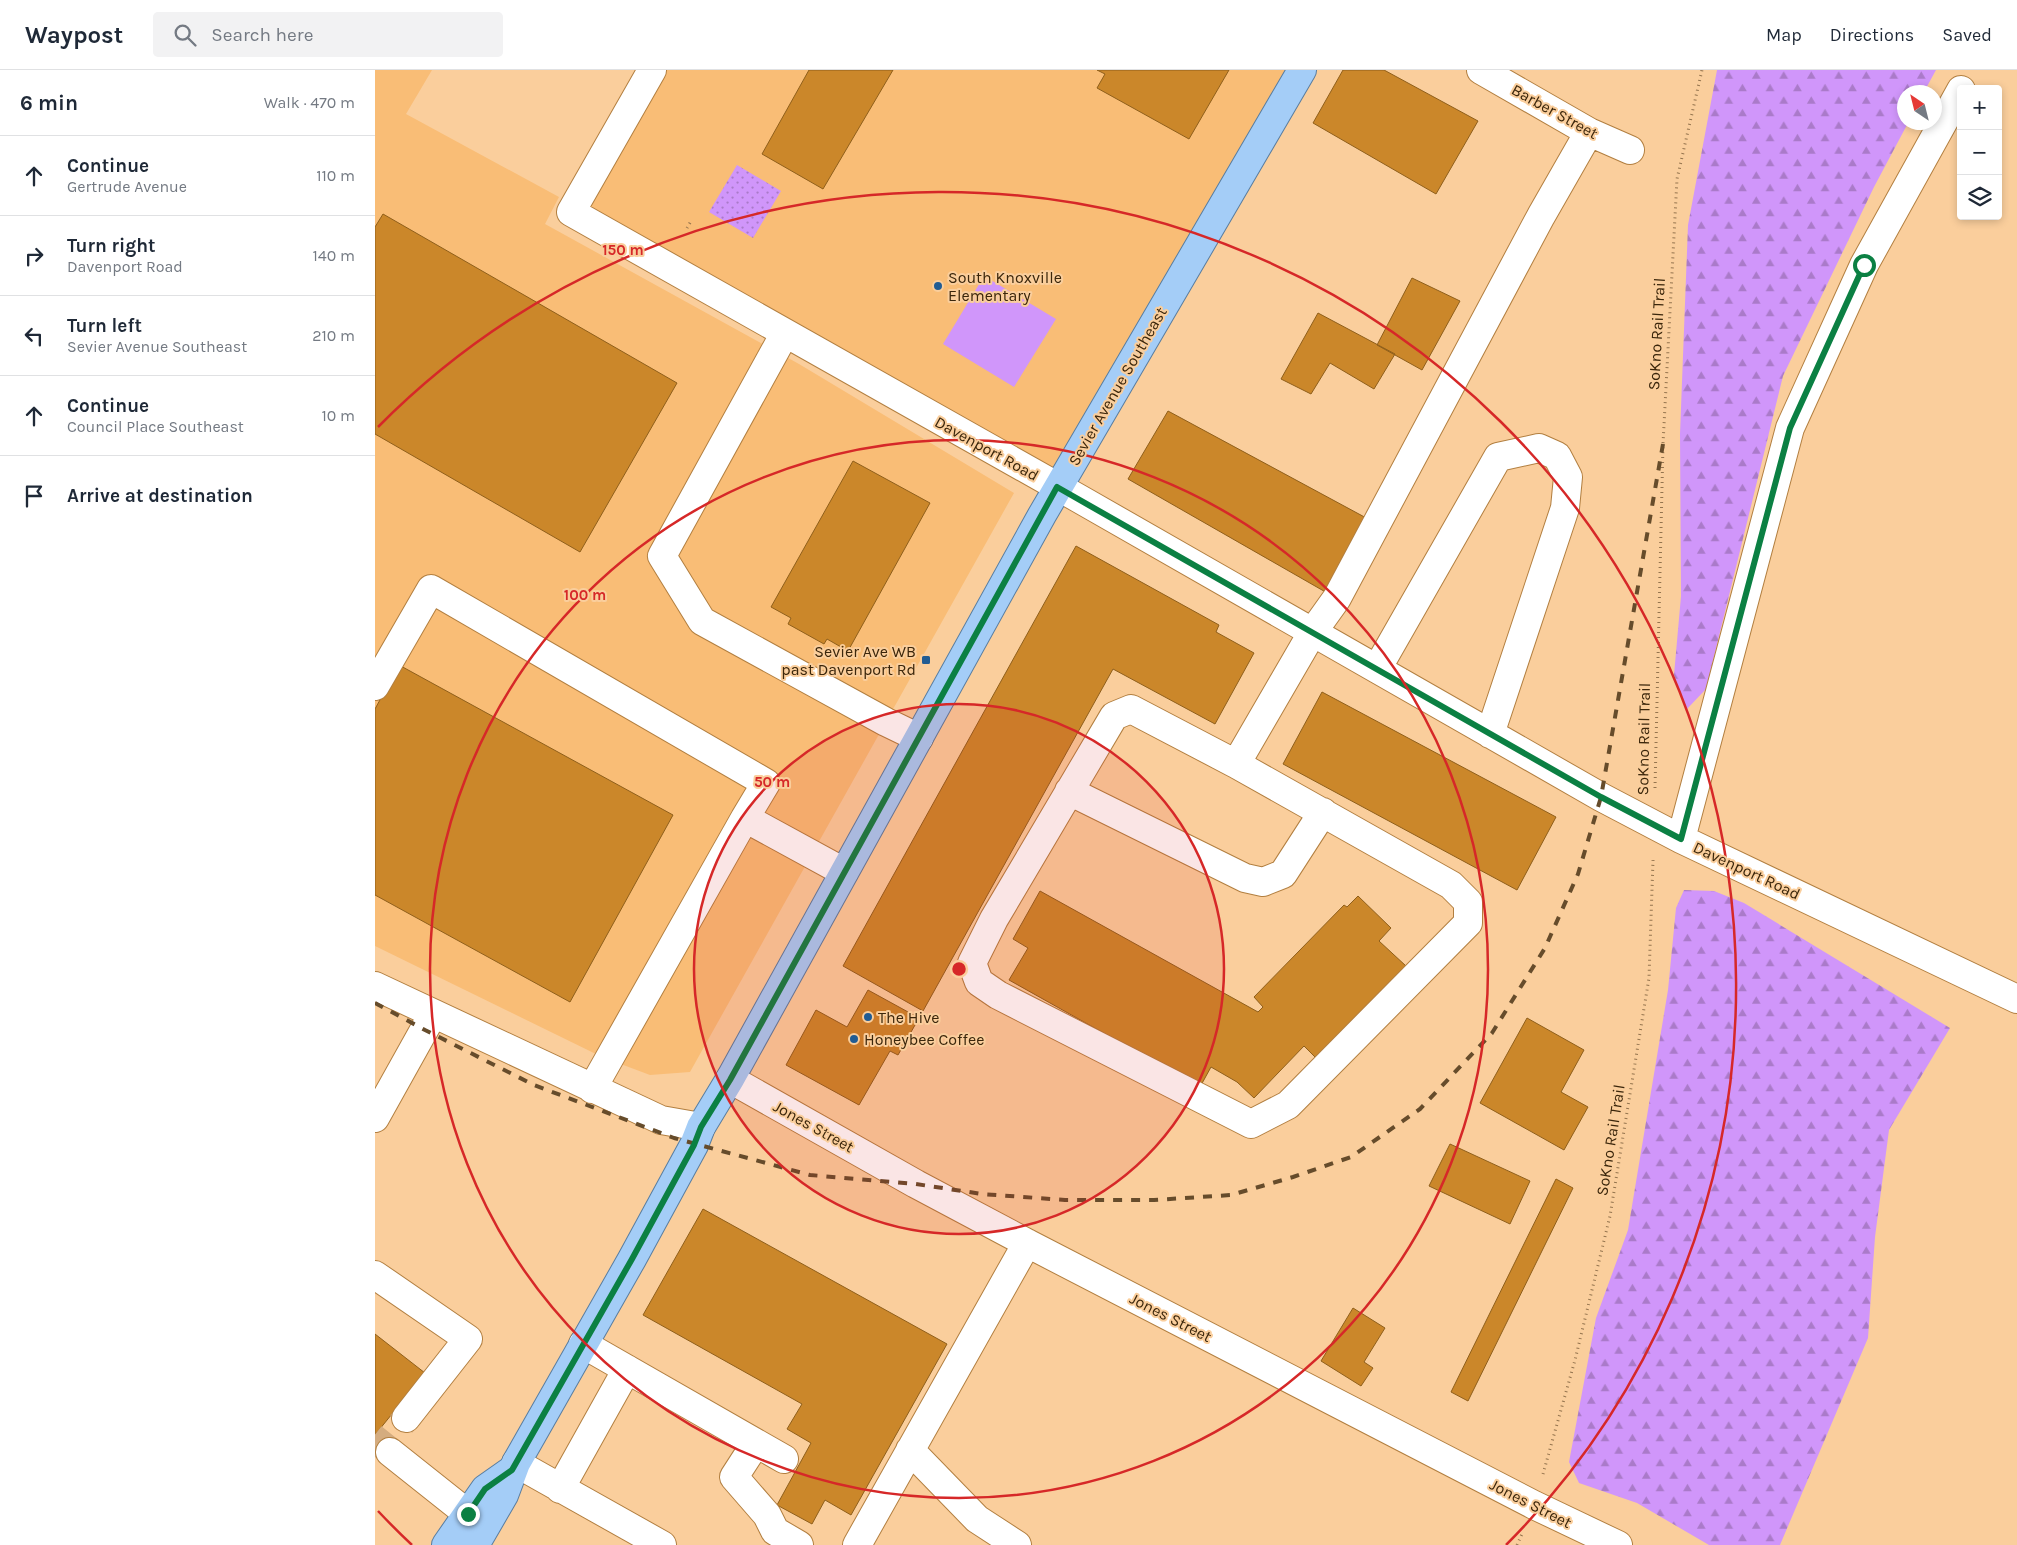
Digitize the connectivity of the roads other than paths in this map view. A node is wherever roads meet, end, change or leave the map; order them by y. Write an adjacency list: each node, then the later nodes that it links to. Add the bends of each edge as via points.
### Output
1 (652, 70): 9 (street, Davenport Road, via 571,212)
2 (1302, 70): 10 (main road, Sevier Avenue Southeast)
3 (1481, 70): 7 (street, Barber Street)
4 (1972, 70): 5 (street)
5 (1963, 85)
6 (1957, 96): 20 (street, via 1864,265 1790,428)
7 (1589, 132): 8 (street, Barber Street); 11 (street, via 1337,598)
8 (1630, 150)
9 (785, 333): 10 (street, Davenport Road); 15 (street, via 662,556 702,621)
10 (1057, 487): 11 (street, Davenport Road); 15 (main road, Sevier Avenue Southeast)
11 (1312, 632): 12 (street, Davenport Road); 16 (street)
12 (1377, 670): 14 (street, Davenport Road); 14 (street, via 1499,458 1539,448 1557,456 1568,477 1565,508)
13 (375, 686): 19 (street, via 431,590 766,783)
14 (1490, 734): 20 (street, Davenport Road)
15 (919, 738): 21 (main road, Sevier Avenue Southeast)
16 (1236, 764): 17 (street, via 1131,709 1113,716); 18 (street)
17 (1069, 791): 18 (street, via 1245,878 1263,882 1283,874); 18 (street, via 994,919 973,963 979,982 998,995 1251,1124 1288,1105 1468,923 1468,902 1451,885)
18 (1323, 812)
19 (745, 818): 21 (street); 26 (street)
20 (1681, 839): 23 (street, Davenport Road)
21 (845, 872): 25 (main road, Sevier Avenue Southeast)
22 (375, 986): 24 (street)
23 (2017, 999)
24 (433, 1014): 26 (street); 27 (street)
25 (730, 1080): 28 (main road, Sevier Avenue Southeast); 29 (street, Jones Street)
26 (592, 1089): 28 (street, via 661,1120)
27 (375, 1118)
28 (701, 1127): 31 (main road, Sevier Avenue Southeast)
29 (1027, 1242): 35 (street); 47 (street, Jones Street, via 1534,1505)
30 (375, 1275): 33 (street, via 468,1339)
31 (583, 1344): 32 (street); 38 (main road, Sevier Avenue Southeast)
32 (627, 1369): 34 (street); 39 (street)
33 (406, 1418)
34 (756, 1443): 37 (street); 44 (street, via 734,1477 767,1515 775,1532)
35 (910, 1450): 45 (street); 46 (street, via 977,1519)
36 (390, 1452): 40 (street)
37 (785, 1459)
38 (514, 1467): 39 (street); 40 (main road, via 485,1489); 42 (main road, Sevier Avenue Southeast, via 503,1496)
39 (561, 1489): 43 (street)
40 (468, 1514): 41 (main road)
41 (446, 1545)
42 (475, 1545)
43 (662, 1545)
44 (799, 1545)
45 (857, 1545)
46 (1017, 1545)
47 (1618, 1545)

